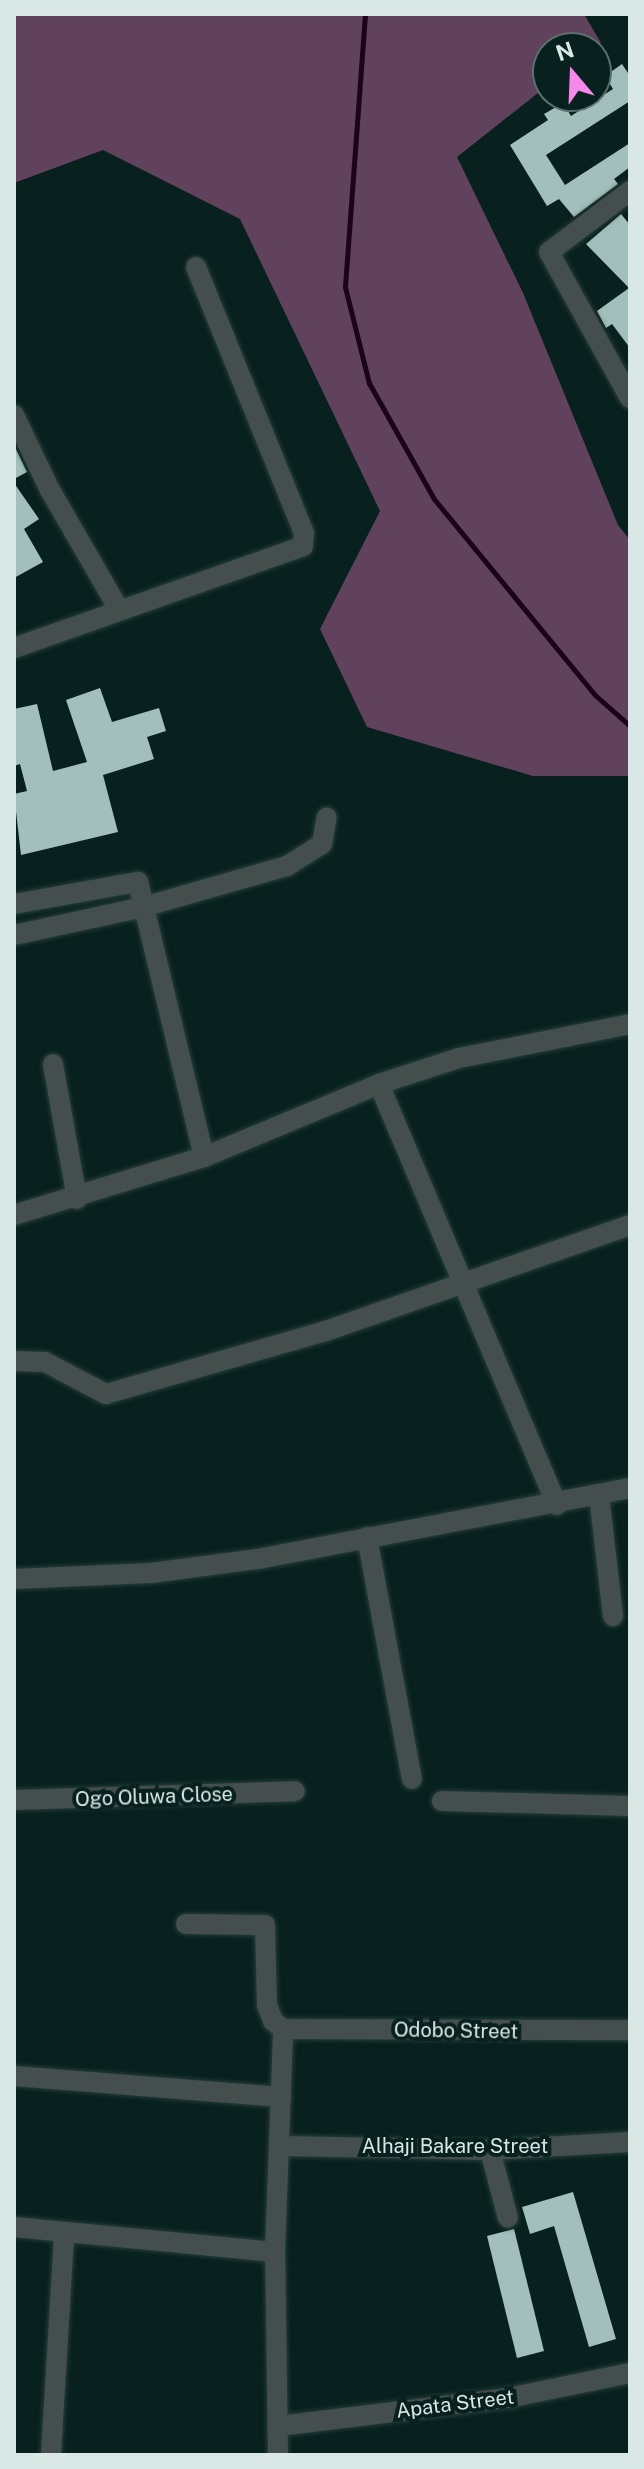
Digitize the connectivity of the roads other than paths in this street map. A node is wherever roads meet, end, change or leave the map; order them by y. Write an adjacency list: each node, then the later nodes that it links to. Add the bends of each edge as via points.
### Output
1 (630, 191): 3 (street, via 549,252)
2 (196, 267): 5 (street, via 304,533 303,546)
3 (630, 398)
4 (14, 415): 5 (street)
5 (118, 608): 6 (street)
6 (14, 648)
7 (327, 817): 9 (street, via 322,844 287,866)
8 (14, 904): 9 (street, via 138,882)
9 (143, 907): 10 (street); 14 (street)
10 (14, 935)
11 (630, 1024): 13 (street, via 459,1058)
12 (53, 1064): 15 (street)
13 (379, 1084): 14 (street); 18 (street)
14 (204, 1157): 15 (street)
15 (77, 1199): 16 (street)
16 (14, 1215)
17 (630, 1225): 18 (street)
18 (461, 1284): 19 (street, via 210,1368 106,1394 45,1362); 22 (street)
19 (14, 1361)
20 (630, 1488): 21 (street)
21 (599, 1495): 22 (street); 25 (street)
22 (557, 1505): 23 (street)
23 (367, 1537): 24 (street, via 151,1573); 26 (street)
24 (14, 1579)
25 (613, 1616)
26 (412, 1779)
27 (295, 1791): 28 (street, Ogo Oluwa Close)
28 (14, 1800)
29 (442, 1801): 30 (street)
30 (630, 1806)
31 (186, 1924): 32 (street, via 265,1925 267,2005)
32 (283, 2029): 33 (street, Odobo Street); 35 (street)
33 (630, 2030)
34 (14, 2076): 35 (street)
35 (281, 2097): 37 (street)
36 (630, 2142): 38 (street, Alhaji Bakare Street)
37 (281, 2146): 38 (street, Alhaji Bakare Street); 42 (street)
38 (490, 2150): 39 (street)
39 (508, 2218)
40 (14, 2227): 41 (street)
41 (64, 2236): 42 (street); 45 (street)
42 (275, 2252): 44 (street)
43 (630, 2373): 44 (street, Apata Street, via 508,2398)
44 (279, 2426): 46 (street)
45 (51, 2455)
46 (278, 2455)

